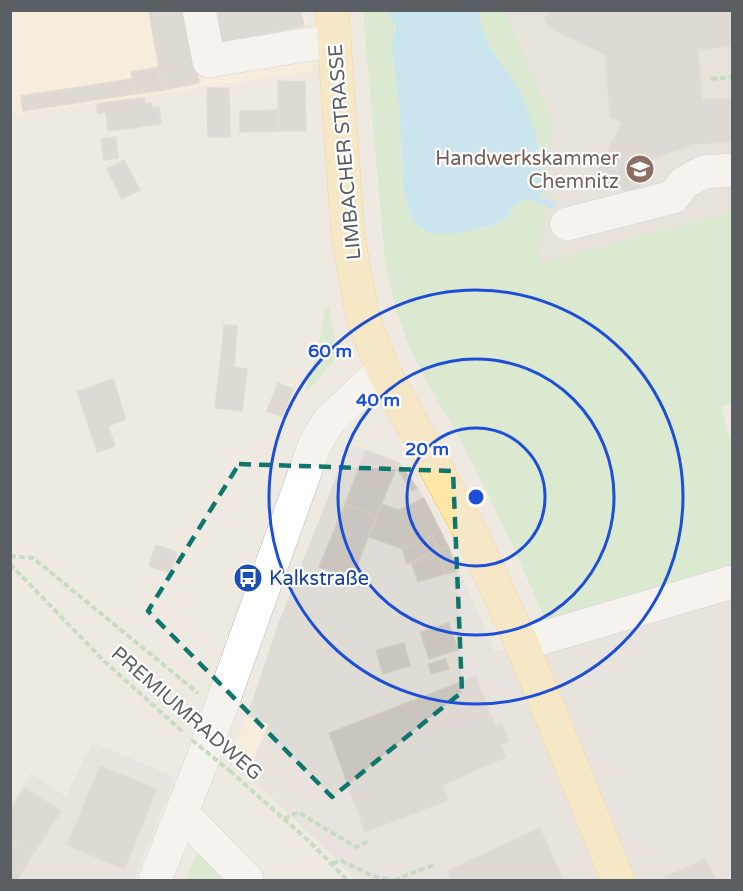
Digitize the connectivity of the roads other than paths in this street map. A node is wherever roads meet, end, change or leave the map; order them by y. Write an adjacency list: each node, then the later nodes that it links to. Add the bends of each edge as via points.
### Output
1 (199, 10): 2 (street, via 209,61)
2 (333, 25): 5 (main road, LIMBACHER STRASSE, via 348,236 363,319)
3 (732, 170): 4 (street, via 704,172 685,182 673,197)
4 (567, 224)
5 (383, 370): 7 (main road, via 473,537); 8 (street, via 328,422 318,438 208,753)
6 (732, 582): 7 (street)
7 (522, 644): 11 (main road)
8 (182, 813): 9 (street); 10 (street)
9 (155, 880)
10 (247, 880)
11 (618, 880)

